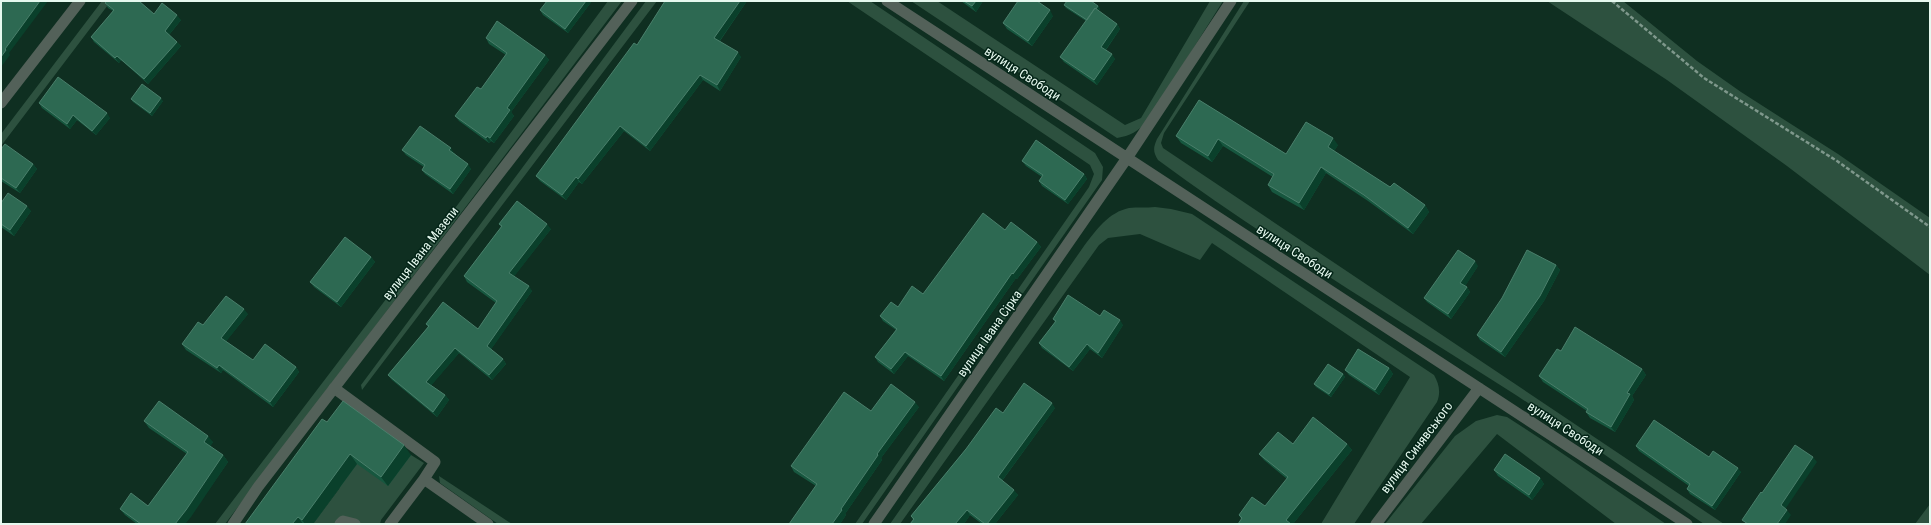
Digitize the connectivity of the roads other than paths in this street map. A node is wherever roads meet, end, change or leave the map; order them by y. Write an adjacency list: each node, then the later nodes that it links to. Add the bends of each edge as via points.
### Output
1 (80, 1): 5 (street)
2 (632, 1): 7 (street, вулиця Івана Мазепи)
3 (887, 1): 6 (street, вулиця Свободи)
4 (1231, 1): 6 (street, вулиця Івана Сірка)
5 (1, 103)
6 (1127, 158): 8 (street, вулиця Свободи); 15 (street, вулиця Івана Сірка)
7 (334, 388): 9 (street, via 435,462); 10 (street, вулиця Івана Мазепи)
8 (1478, 388): 16 (street, вулиця Синявського); 17 (street, вулиця Свободи)
9 (424, 479): 13 (street); 14 (street)
10 (233, 524)
11 (340, 524): 12 (street, via 343,521)
12 (355, 524)
13 (390, 524)
14 (488, 524)
15 (874, 524)
16 (1376, 524)
17 (1687, 524)

